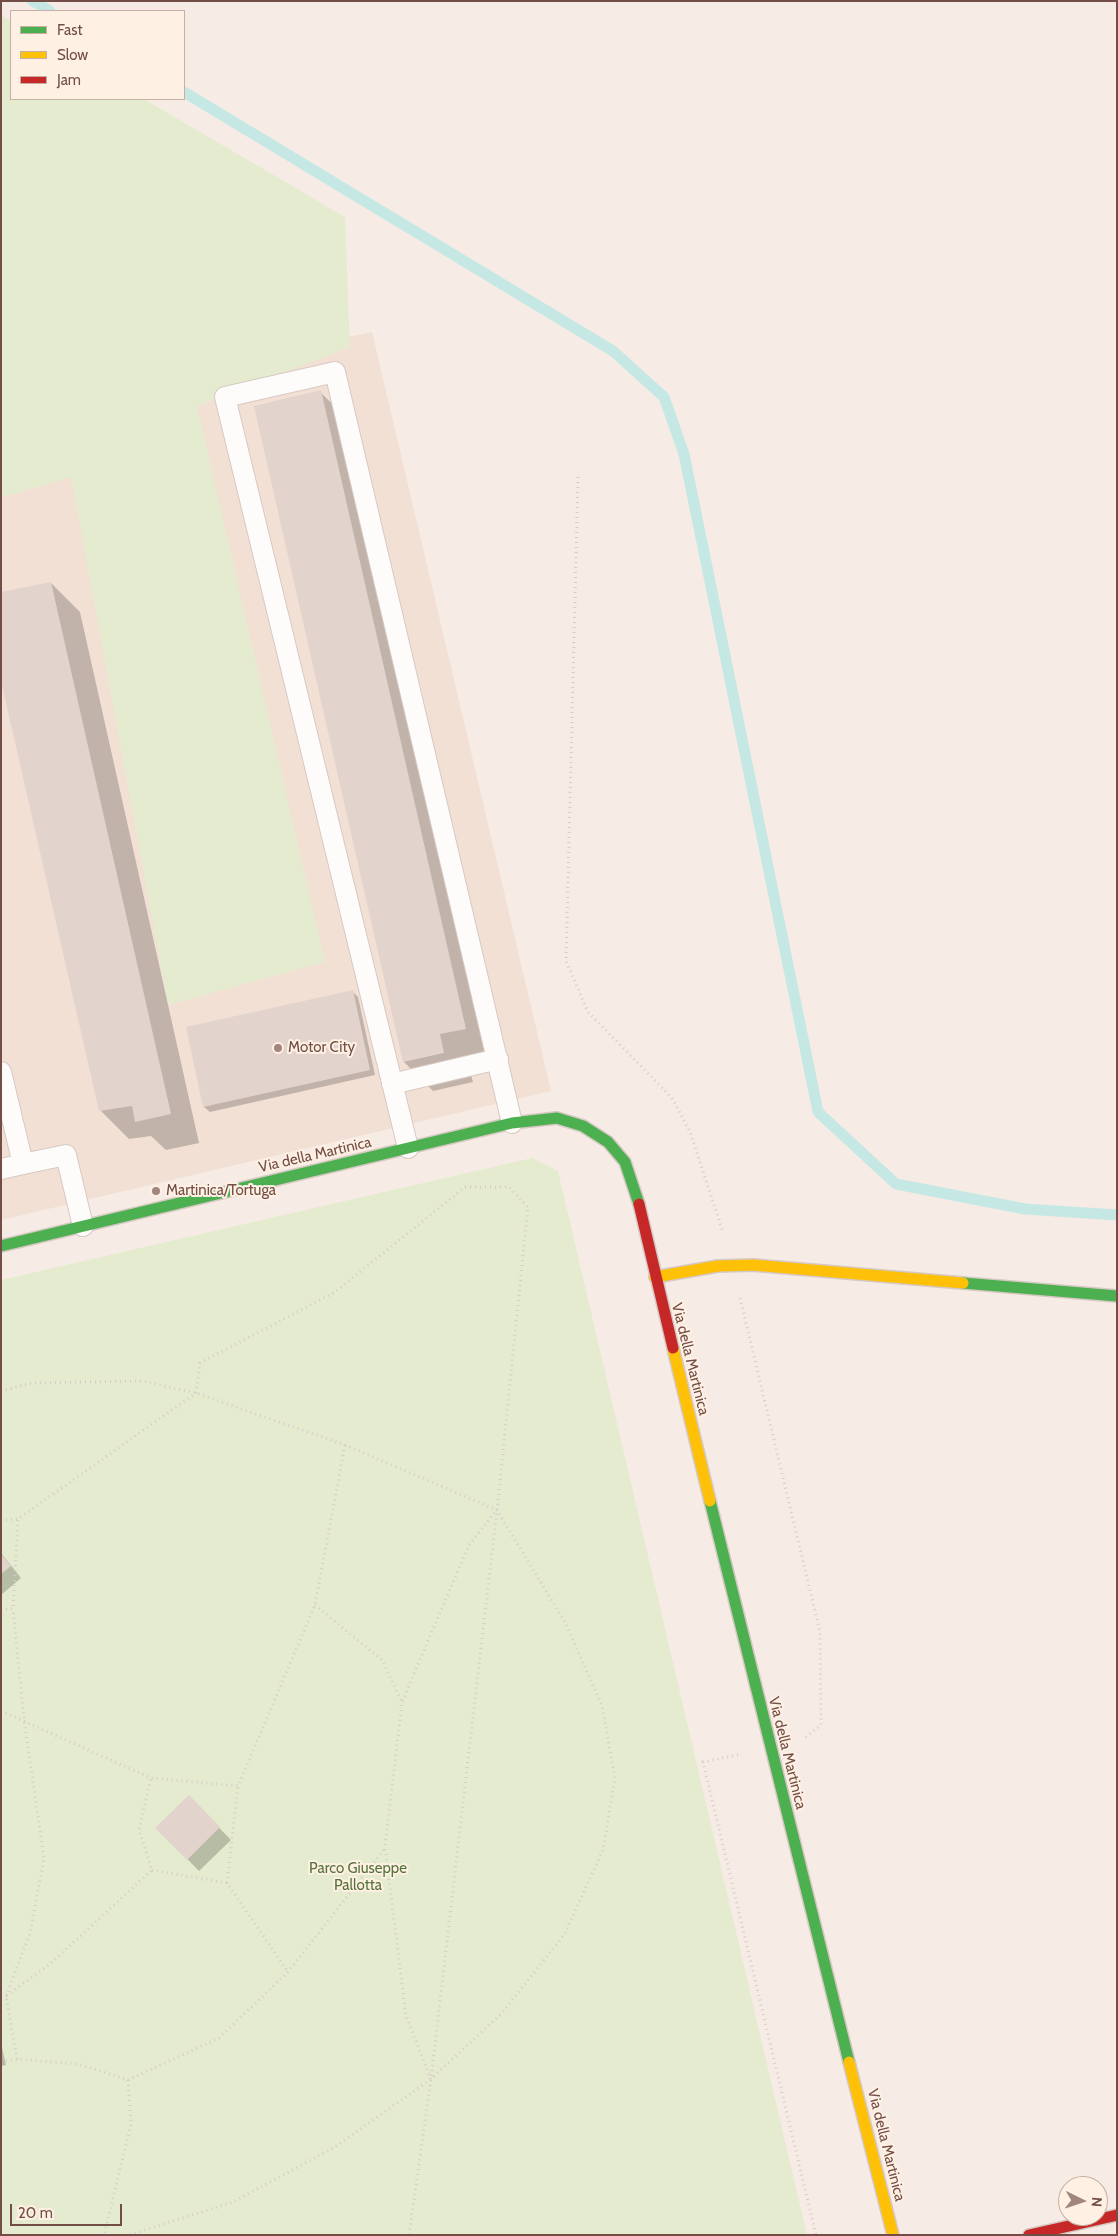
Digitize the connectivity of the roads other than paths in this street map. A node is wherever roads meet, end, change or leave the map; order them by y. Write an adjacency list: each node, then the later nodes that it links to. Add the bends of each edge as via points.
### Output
1 (498, 1059): 3 (lane); 3 (lane, via 335,372 225,397); 4 (lane)
2 (1, 1072): 6 (lane)
3 (392, 1084): 5 (lane)
4 (512, 1123): 5 (street, Via della Martinica); 10 (street, Via della Martinica, via 557,1118 583,1126 608,1142 632,1178)
5 (408, 1148): 8 (street, Via della Martinica)
6 (23, 1164): 7 (lane); 8 (lane, via 66,1155)
7 (1, 1169)
8 (83, 1226): 9 (street, Via della Martinica)
9 (1, 1246)
10 (655, 1277): 11 (street, via 718,1266 753,1265); 13 (street, Via della Martinica)
11 (1117, 1296)
12 (1117, 2215): 14 (street)
13 (893, 2235)
14 (1029, 2235)

